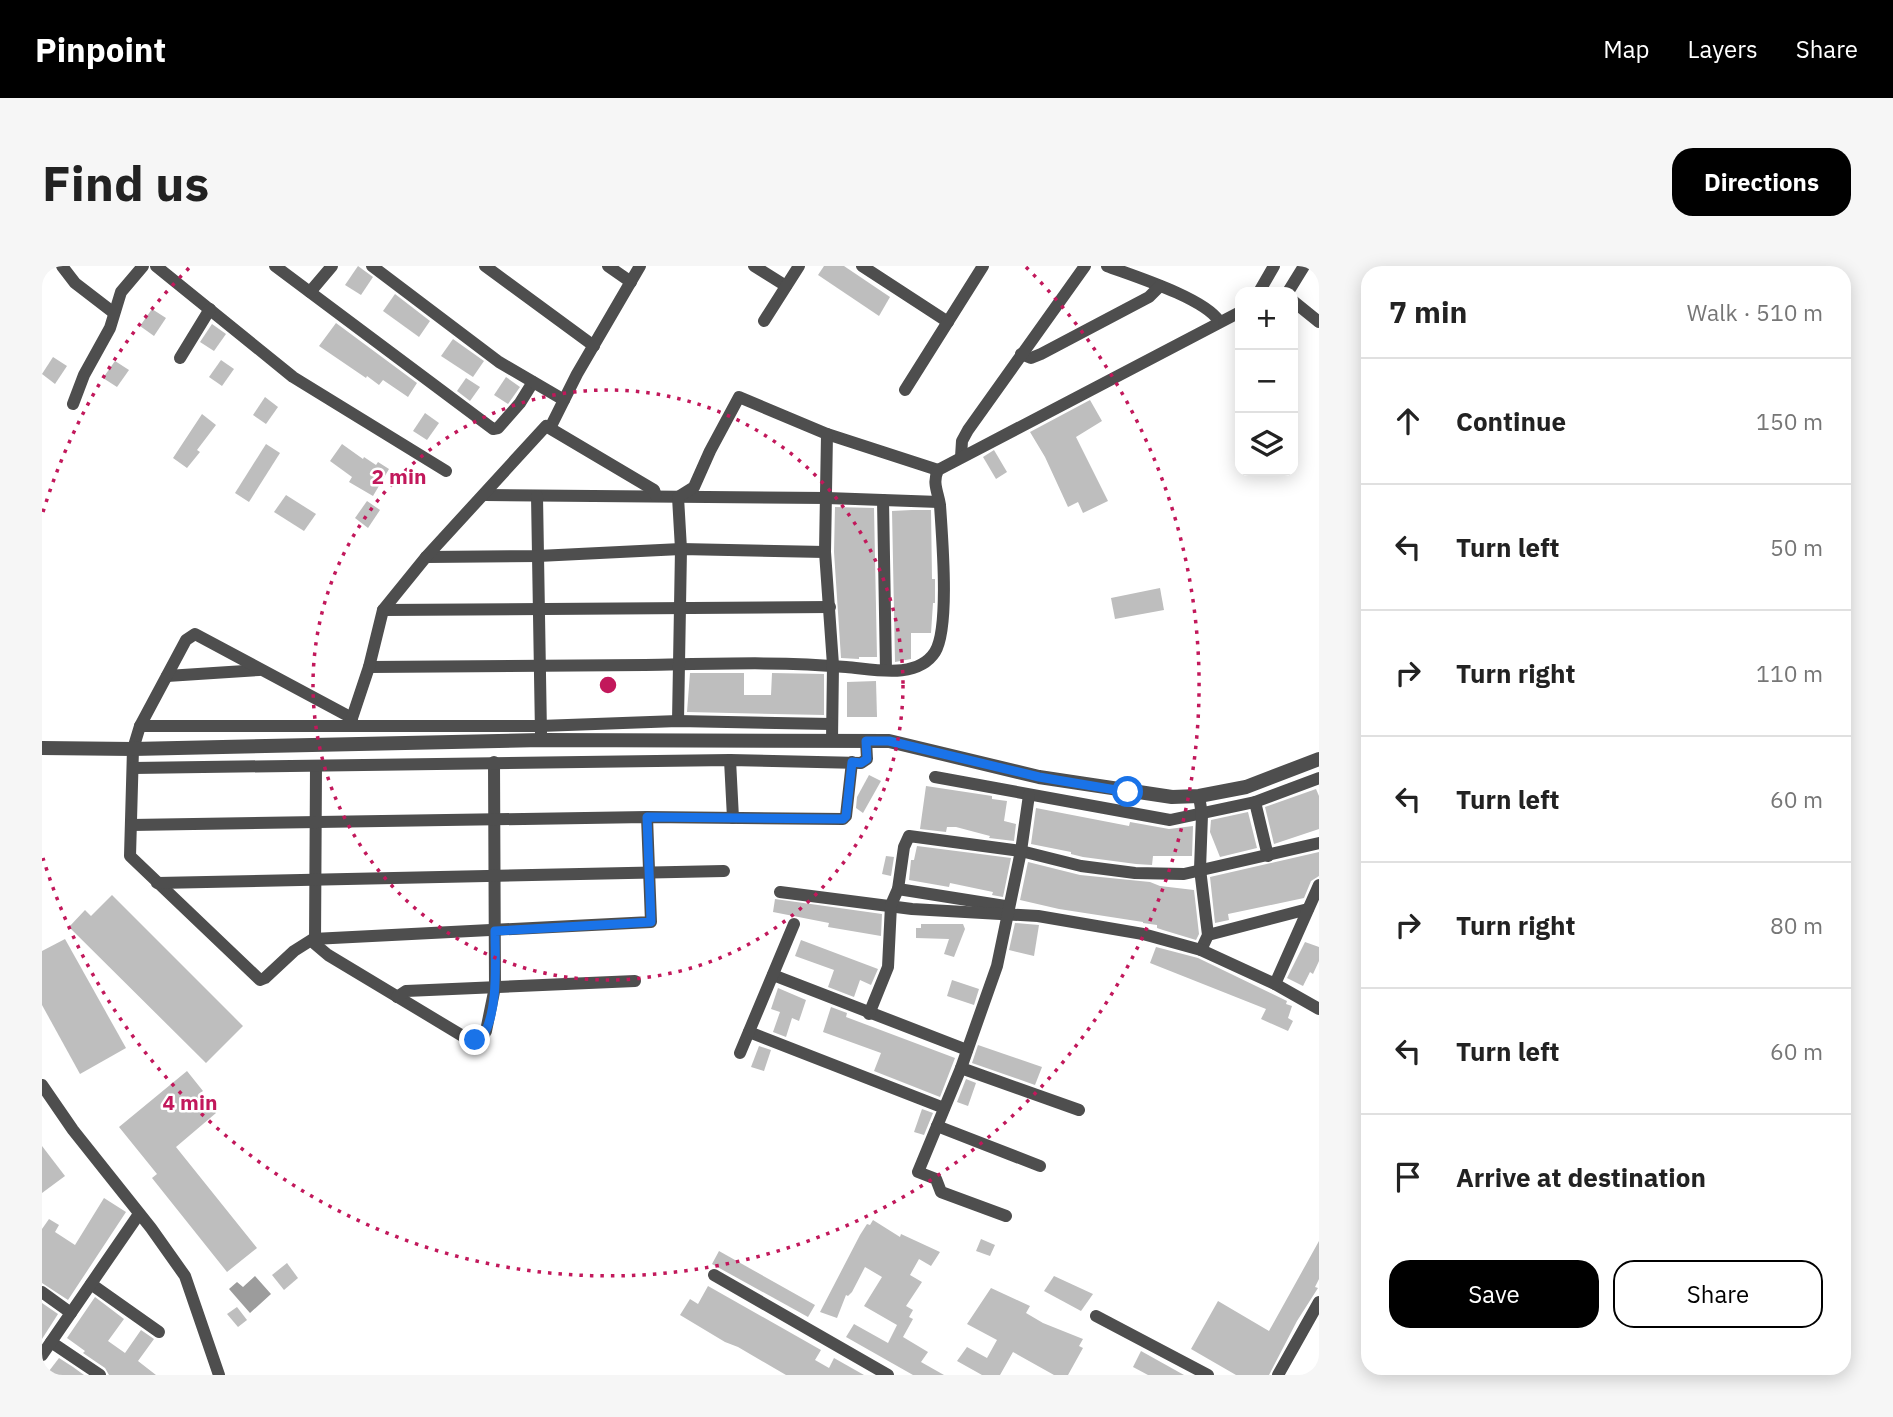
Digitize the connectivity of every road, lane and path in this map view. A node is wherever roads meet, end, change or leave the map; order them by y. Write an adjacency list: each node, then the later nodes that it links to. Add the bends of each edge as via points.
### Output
1 (61, 266): 26 (street, via 75,284)
2 (143, 266): 26 (street, via 121,292)
3 (156, 266): 25 (street)
4 (275, 266): 23 (street)
5 (331, 266): 23 (street)
6 (372, 266): 35 (street, via 499,362)
7 (485, 266): 32 (street)
8 (608, 266): 18 (street)
9 (640, 266): 18 (street)
10 (754, 266): 19 (street)
11 (799, 266): 19 (street)
12 (862, 266): 30 (street)
13 (984, 266): 30 (street)
14 (1085, 266): 33 (street)
15 (1107, 266): 20 (street)
16 (1274, 266): 21 (street)
17 (1304, 266): 22 (street)
18 (631, 282): 32 (street)
19 (786, 286): 28 (street)
20 (1160, 286): 29 (street, via 1210,311); 33 (street, via 1149,297 1041,354 1031,358)
21 (1262, 287)
22 (1290, 287)
23 (310, 292): 35 (street, via 493,429 520,403)
24 (1298, 305): 31 (street)
25 (209, 309): 34 (street); 43 (street, via 293,377)
26 (114, 313): 38 (street)
27 (1235, 314): 29 (street)
28 (764, 321)
29 (1219, 321): 41 (street)
30 (948, 322): 36 (street)
31 (1319, 322)
32 (594, 346): 37 (street)
33 (1021, 354): 41 (street, via 968,430)
34 (180, 358)
35 (533, 382): 37 (street)
36 (905, 390)
37 (564, 400): 39 (street)
38 (73, 404)
39 (550, 428): 44 (street, via 546,426); 46 (street, via 654,490)
40 (827, 434): 42 (street); 47 (street, via 739,397 694,487); 48 (street)
41 (961, 457): 42 (street)
42 (938, 470): 50 (street, via 934,478)
43 (446, 471)
44 (485, 495): 45 (street); 54 (street)
45 (537, 496): 46 (street); 53 (street)
46 (656, 496): 47 (street)
47 (678, 497): 48 (street); 51 (street)
48 (827, 498): 49 (street); 52 (street)
49 (883, 500): 50 (street); 64 (street)
50 (939, 502): 64 (street, via 941,641 933,656 920,664)
51 (681, 549): 52 (street); 53 (street); 55 (street)
52 (825, 552): 56 (street)
53 (538, 556): 54 (street); 58 (street)
54 (426, 557): 57 (street)
55 (681, 607): 56 (street); 58 (street); 59 (street)
56 (830, 607): 60 (street)
57 (383, 610): 58 (street); 62 (street)
58 (539, 611): 61 (street)
59 (681, 664): 60 (street); 61 (street); 67 (street)
60 (833, 665): 64 (street); 68 (street)
61 (539, 666): 62 (street); 70 (street)
62 (369, 667): 66 (street)
63 (259, 670): 65 (street); 65 (street, via 195,634 186,640); 66 (street)
64 (886, 670)
65 (167, 676): 69 (street)
66 (351, 721): 69 (street); 70 (street)
67 (678, 721): 68 (street); 70 (street)
68 (832, 724): 71 (street)
69 (140, 726): 74 (street)
70 (541, 733): 71 (street); 74 (street)
71 (832, 740): 72 (street)
72 (866, 741): 78 (street, via 867,759); 84 (street, via 889,741 1039,777 1128,792)
73 (42, 748): 74 (street)
74 (134, 749): 80 (street)
75 (1319, 759): 84 (street, via 1246,787)
76 (730, 760): 77 (street); 78 (street); 88 (street)
77 (494, 762): 79 (street); 89 (street)
78 (852, 762): 88 (street, via 843,819)
79 (316, 766): 80 (street); 90 (street)
80 (133, 768): 91 (street)
81 (935, 777): 83 (street)
82 (1319, 778): 85 (street)
83 (1029, 795): 86 (street, via 1170,820); 93 (street)
84 (1199, 796): 86 (street)
85 (1255, 802): 86 (street); 94 (street)
86 (1202, 815): 95 (street)
87 (647, 817): 88 (street); 89 (street); 97 (street)
88 (733, 818)
89 (494, 820): 90 (street); 98 (street)
90 (316, 821): 91 (street); 99 (street)
91 (131, 825): 100 (street, via 130,856)
92 (1319, 843): 94 (street)
93 (1021, 851): 95 (street, via 1135,873 1184,874); 102 (street, via 909,836); 106 (street)
94 (1268, 856): 95 (street)
95 (1200, 869): 109 (street)
96 (724, 871): 97 (street)
97 (649, 873): 98 (street); 108 (street, via 651,922)
98 (494, 875): 99 (street); 108 (street)
99 (316, 878): 100 (street); 110 (street)
100 (157, 883): 110 (street, via 260,979)
101 (1319, 885): 105 (street)
102 (898, 889): 104 (street); 106 (street)
103 (780, 892): 104 (street)
104 (891, 905): 106 (street); 118 (street, via 888,967)
105 (1308, 909): 109 (street); 114 (street)
106 (1008, 910): 111 (street, via 1143,934); 120 (street, via 997,966)
107 (794, 925): 112 (street)
108 (495, 931): 110 (street); 115 (street)
109 (1208, 935): 111 (street)
110 (313, 939): 116 (street, via 328,955)
111 (1201, 950): 114 (street)
112 (773, 975): 118 (street); 119 (street)
113 (635, 981): 115 (street)
114 (1275, 984): 117 (street)
115 (495, 987): 116 (street, via 406,991); 116 (street, via 486,1031 475,1040)
116 (397, 997)
117 (1319, 1009)
118 (869, 1014): 120 (street)
119 (750, 1032): 121 (street); 124 (street)
120 (967, 1050): 122 (street)
121 (740, 1053)
122 (961, 1068): 124 (street); 125 (street)
123 (42, 1085): 128 (street)
124 (944, 1108): 126 (street)
125 (1079, 1110)
126 (937, 1126): 127 (street); 129 (street, via 918,1172 936,1179 941,1192)
127 (1040, 1166)
128 (139, 1214): 131 (street); 140 (street, via 185,1276)
129 (1006, 1216)
130 (714, 1275): 141 (street)
131 (91, 1283): 134 (street); 136 (street)
132 (42, 1292): 134 (street)
133 (1319, 1302): 143 (street)
134 (71, 1312): 137 (street)
135 (1096, 1316): 142 (street)
136 (159, 1332)
137 (51, 1342): 138 (street); 139 (street)
138 (42, 1355)
139 (100, 1375)
140 (219, 1375)
141 (887, 1375)
142 (1208, 1375)
143 (1278, 1375)

